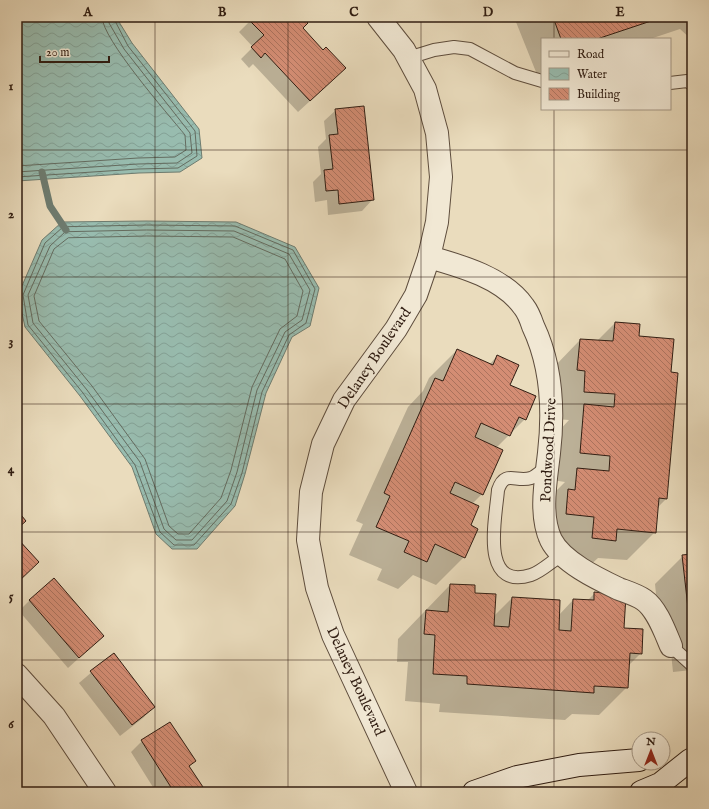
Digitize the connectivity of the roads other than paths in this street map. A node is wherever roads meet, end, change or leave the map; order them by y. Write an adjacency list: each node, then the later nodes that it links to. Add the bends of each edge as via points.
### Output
1 (378, 17): 2 (street, Delaney Boulevard)
2 (408, 58): 3 (lane, via 454,47 470,49 515,72); 6 (street, Delaney Boulevard, via 425,89 437,133 441,177 437,222)
3 (541, 82)
4 (671, 83): 5 (lane, via 687,81)
5 (692, 84)
6 (429, 257): 7 (street, Pondwood Drive, via 483,275 506,289 524,306 543,346 551,390 551,433); 16 (street, Delaney Boulevard, via 416,295 396,329 344,400 323,444 311,492 308,540 317,588 334,635)
7 (547, 467): 8 (street, Pondwood Drive, via 545,521 551,540); 8 (lane, via 530,478 507,478 500,482 493,544 494,559 500,569 515,577 531,575)
8 (562, 554): 9 (street, Pondwood Drive, via 601,581 644,600 661,621)
9 (671, 646): 10 (lane)
10 (692, 665)
11 (17, 675): 15 (street, via 54,716)
12 (671, 760): 13 (street)
13 (691, 760): 18 (street, via 660,784)
14 (631, 761): 17 (street, via 579,765 517,777)
15 (105, 792)
16 (406, 792)
17 (474, 792)
18 (641, 792)

